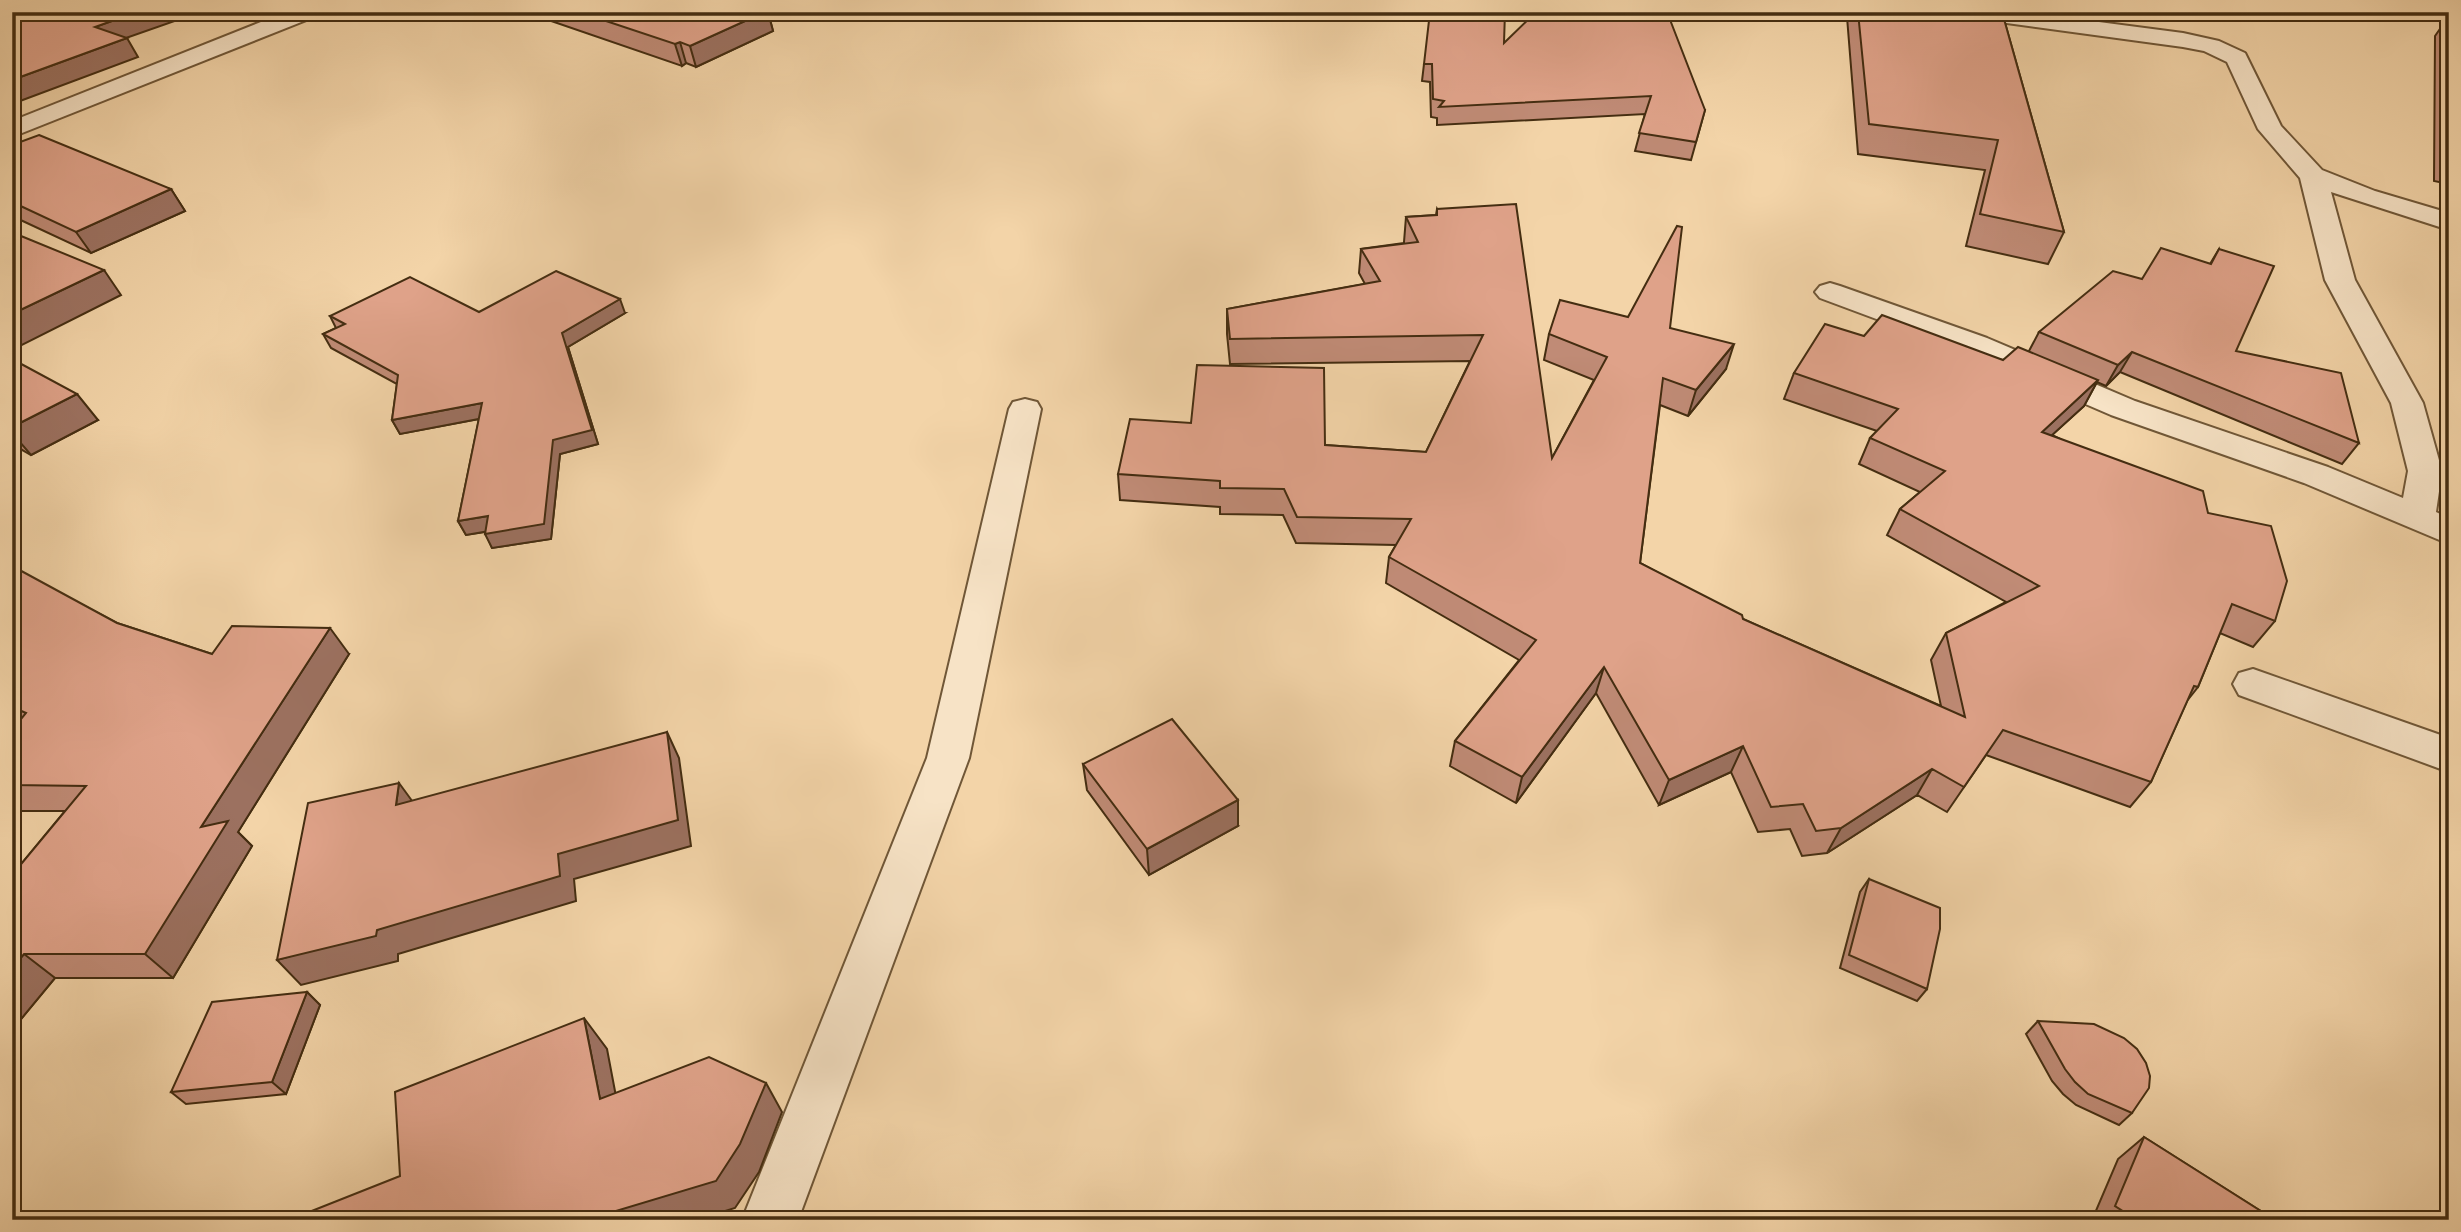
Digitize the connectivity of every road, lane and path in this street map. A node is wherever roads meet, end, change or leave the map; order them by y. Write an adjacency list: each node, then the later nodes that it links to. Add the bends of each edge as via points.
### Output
1 (306, 12): 3 (street)
2 (1970, 12): 4 (street, via 2183,40 2237,58 2270,129)
3 (12, 130)
4 (2313, 176): 5 (street); 8 (street, via 2340,280 2407,403 2425,471)
5 (2449, 222)
6 (1830, 292): 8 (street, via 1976,345 2123,408 2316,475)
7 (1024, 409): 12 (street, via 947,758)
8 (2417, 518): 9 (street)
9 (2449, 532)
10 (2253, 684): 11 (street)
11 (2449, 755)
12 (770, 1220)

